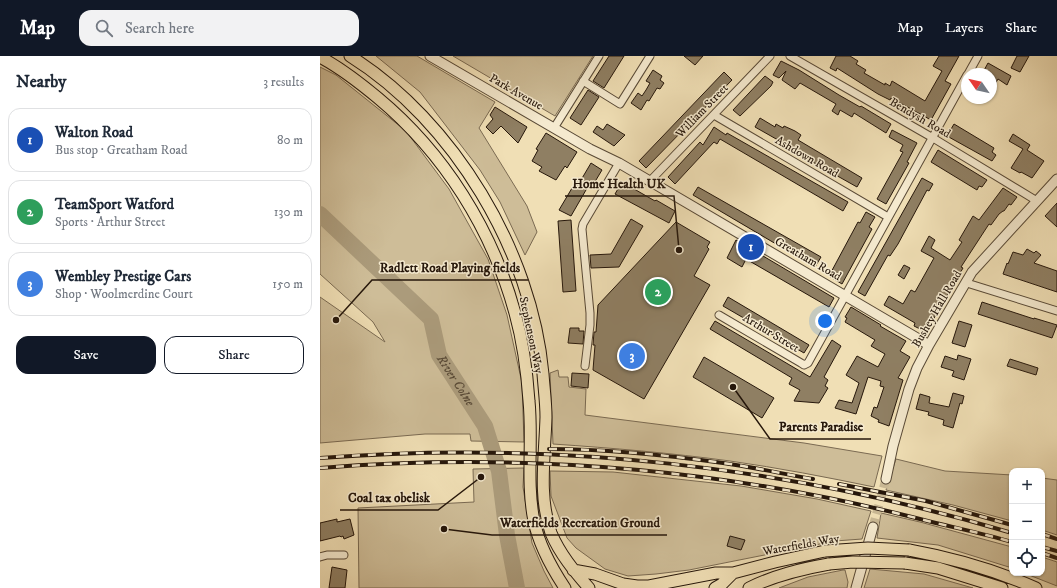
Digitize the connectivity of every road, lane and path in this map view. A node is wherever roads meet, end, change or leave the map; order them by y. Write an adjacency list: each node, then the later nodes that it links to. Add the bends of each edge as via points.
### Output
1 (350, 56): 31 (main road, Stephenson Way, via 398,93 451,149 480,190 510,248 530,307 541,357 546,416 546,512 554,538)
2 (430, 56): 13 (street, Park Avenue)
3 (599, 56): 10 (street)
4 (650, 56): 10 (street, via 620,104)
5 (770, 56): 12 (street, William Street)
6 (790, 56): 14 (street, Bendysh Road)
7 (978, 56): 9 (street)
8 (320, 57): 34 (main road, Stephenson Way, via 342,70 407,125 455,183 488,240 508,288 526,368 534,521 545,553)
9 (971, 68)
10 (583, 81): 13 (street)
11 (961, 86): 14 (street)
12 (714, 115): 18 (street, William Street); 20 (street, Ashdown Road)
13 (554, 128): 15 (street, Park Avenue)
14 (932, 138): 19 (street, Bendysh Road); 20 (street)
15 (590, 149): 16 (street, Greatham Road)
16 (618, 163): 18 (street, Greatham Road); 26 (street, via 582,230 590,313)
17 (1057, 179): 19 (street, Bushey Hall Road)
18 (650, 181): 22 (street, Greatham Road)
19 (1037, 201): 21 (street, Bushey Hall Road)
20 (888, 217): 22 (street)
21 (966, 281): 23 (street); 25 (street, Bushey Hall Road)
22 (845, 296): 24 (street, Arthur Street, via 806,364 801,364); 25 (street, Greatham Road)
23 (1057, 311)
24 (719, 314)
25 (929, 345): 27 (street, Bushey Hall Road, via 909,389)
26 (585, 366)
27 (886, 479)
28 (874, 527): 37 (street)
29 (344, 555): 30 (street)
30 (320, 557)
31 (573, 570): 32 (main road, via 637,586 716,573); 35 (main road, Stephenson Way)
32 (733, 573): 36 (main road, Waterfields Way); 39 (main road, Waterfields Way, bridge, via 825,552 868,548 909,550 958,560)
33 (754, 587): 38 (main road, Waterfields Way, bridge, via 795,570 853,562 906,563 938,568)
34 (565, 588)
35 (589, 588)
36 (716, 588)
37 (856, 588)
38 (1002, 588)
39 (1036, 588)

